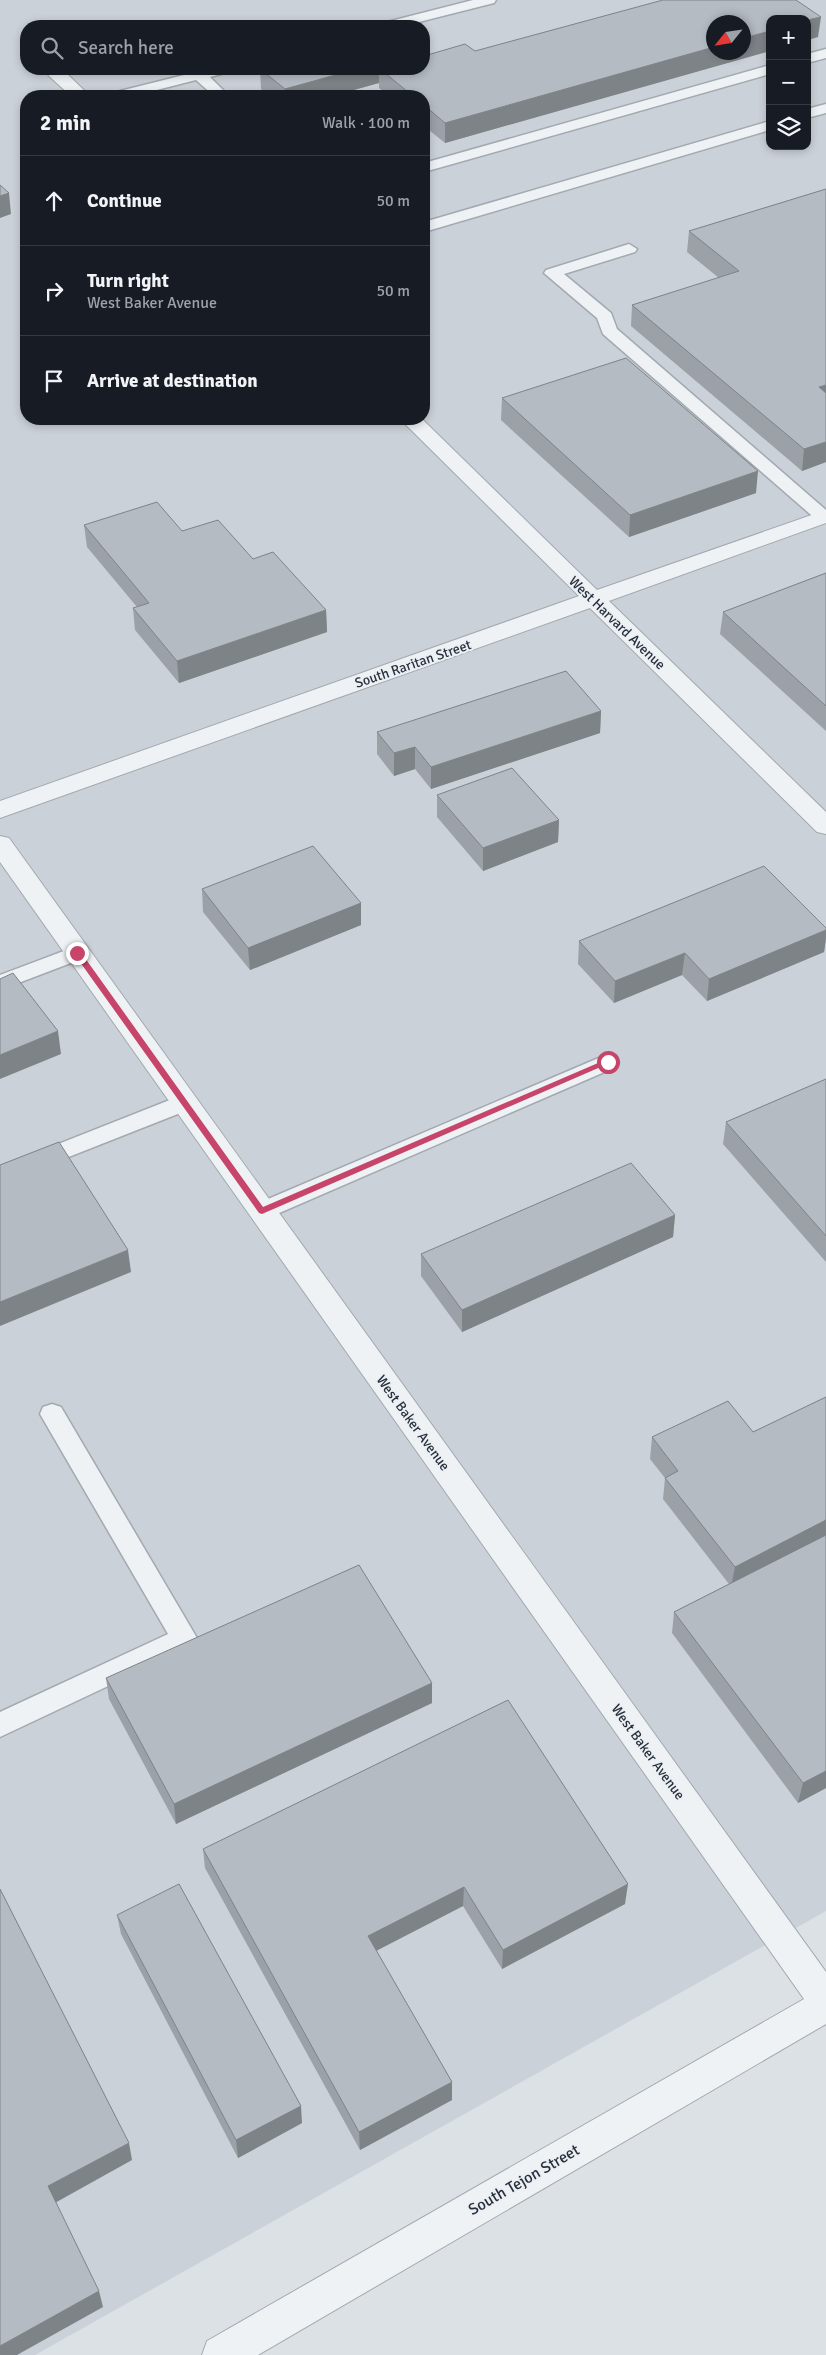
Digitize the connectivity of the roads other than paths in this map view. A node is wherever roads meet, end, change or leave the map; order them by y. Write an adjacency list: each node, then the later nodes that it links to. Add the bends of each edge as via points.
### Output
1 (489, 0): 2 (lane)
2 (411, 20)
3 (826, 53): 4 (lane)
4 (811, 58)
5 (766, 70): 14 (lane)
6 (58, 75): 8 (street)
7 (199, 75): 9 (lane); 10 (lane)
8 (74, 90)
9 (140, 90)
10 (215, 90)
11 (826, 108): 12 (lane)
12 (811, 113)
13 (766, 126): 15 (lane)
14 (430, 166)
15 (430, 225)
16 (629, 249): 18 (lane, via 552,273 605,316 609,331)
17 (416, 425): 19 (street, West Harvard Avenue)
18 (825, 517): 19 (street, South Raritan Street)
19 (593, 600): 20 (street, South Raritan Street); 21 (street, West Harvard Avenue)
20 (0, 810)
21 (826, 826)
22 (0, 844): 23 (street, West Baker Avenue)
23 (77, 953): 24 (lane); 26 (street, West Baker Avenue)
24 (0, 983)
25 (608, 1062): 28 (lane)
26 (185, 1102): 27 (lane); 28 (street, West Baker Avenue)
27 (0, 1176)
28 (262, 1211): 31 (street, West Baker Avenue)
29 (52, 1414): 30 (lane, via 184,1638)
30 (0, 1724)
31 (826, 2001)
32 (826, 2005): 33 (street, South Tejon Street)
33 (221, 2355)

